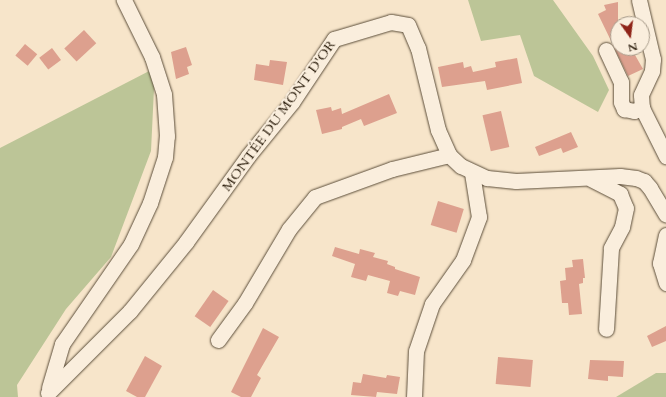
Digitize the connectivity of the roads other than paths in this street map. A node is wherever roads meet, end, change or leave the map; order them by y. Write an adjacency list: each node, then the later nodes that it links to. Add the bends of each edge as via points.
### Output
1 (124, 0): 14 (street, via 152,57 164,94 167,136 165,157 150,203 131,244 62,344)
2 (639, 0): 4 (street, via 653,59 652,71 641,95)
3 (606, 50): 4 (street, via 621,82 621,102 624,109 634,111)
4 (642, 108): 6 (street)
5 (449, 155): 7 (street, MONTÉE DU MONT D'OR); 13 (street, via 392,169 315,197 289,230 245,303); 14 (street, MONTÉE DU MONT D'OR, via 438,130 418,48 408,25 391,22 334,39 292,102 248,156 186,242 130,311)
6 (666, 156)
7 (472, 173): 8 (street, via 487,178 516,181); 15 (street, via 479,217 463,260 432,304 416,352)
8 (589, 177): 9 (street, via 620,176 644,181); 12 (street, via 620,194 626,208 622,227 611,248)
9 (666, 215)
10 (666, 235): 11 (street, via 660,263)
11 (666, 283)
12 (606, 329)
13 (218, 340)
14 (47, 395)
15 (414, 397)

